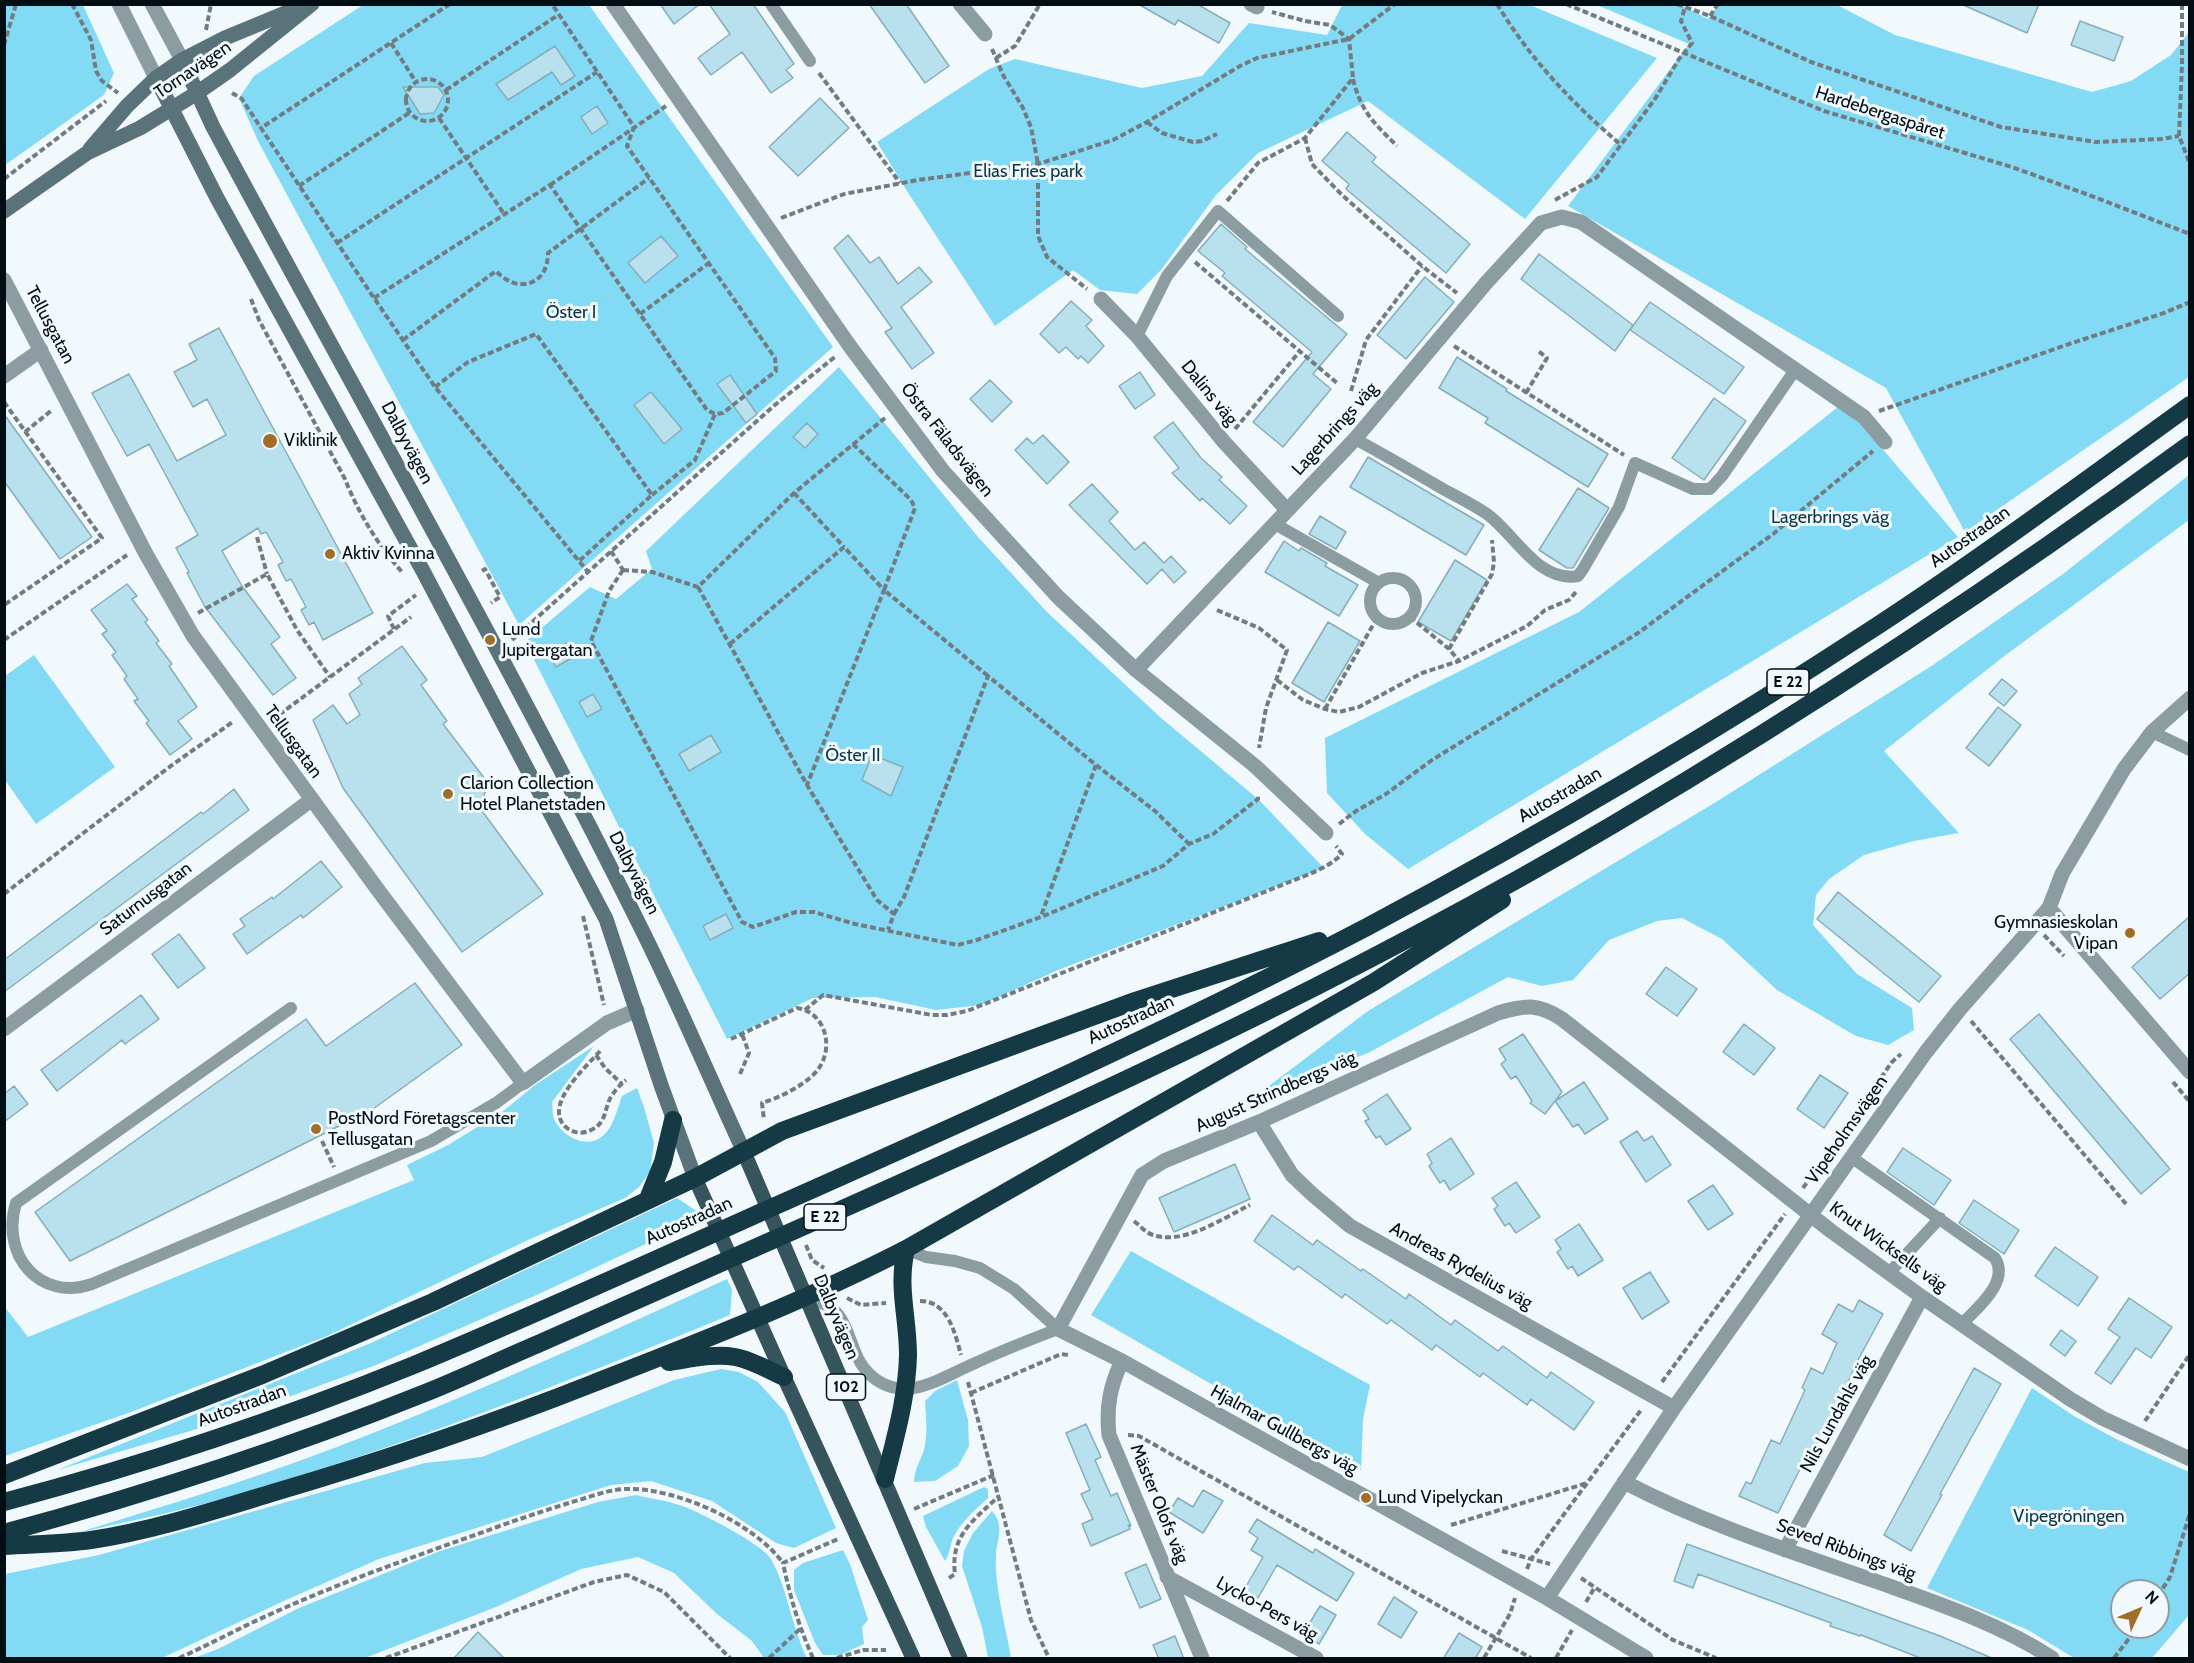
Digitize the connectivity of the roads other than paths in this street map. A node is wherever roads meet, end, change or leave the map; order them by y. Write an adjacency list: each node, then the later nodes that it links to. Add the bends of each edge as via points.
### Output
1 (119, 4): 11 (street)
2 (152, 4): 9 (street, Dalbyvägen)
3 (306, 4): 9 (main road, Tornavägen)
4 (312, 4): 12 (main road, Tornavägen)
5 (613, 4): 30 (street, Östra Fäladsvägen, via 849,345 943,471 1058,597)
6 (771, 4): 10 (lane)
7 (960, 4): 8 (street)
8 (985, 34)
9 (182, 60): 11 (main road, Tornavägen); 12 (main road, Dalbyvägen)
10 (810, 61)
11 (156, 78): 13 (main road); 14 (main road, Tornavägen)
12 (197, 93): 13 (main road, Tornavägen); 47 (main road, Dalbyvägen, via 595,839 650,946)
13 (171, 109): 14 (main road, Tornavägen, via 126,136); 40 (main road, via 576,859 606,919)
14 (87, 153): 15 (main road, Tornavägen)
15 (4, 211)
16 (4, 280): 20 (street, Tellusgatan)
17 (1101, 299): 19 (street, Dalins väg)
18 (1338, 316): 19 (lane, via 1218,211 1167,276)
19 (1137, 336): 27 (street, Dalins väg, via 1224,442)
20 (41, 350): 22 (street); 34 (street, Tellusgatan, via 184,621)
21 (1795, 370): 24 (street, Lagerbrings väg, via 1581,222 1562,217 1541,223); 24 (lane, via 1710,489 1693,489 1635,463 1619,507 1578,576 1568,578 1543,567 1488,515); 25 (street, via 1864,417)
22 (4, 376)
23 (2190, 405): 38 (highway, Autostradan / E 22, via 1879,625 1595,799)
24 (1355, 439): 27 (street, Lagerbrings väg)
25 (1885, 442)
26 (2190, 444): 35 (highway, E 22, via 1859,673)
27 (1287, 510): 28 (street, Lagerbrings väg)
28 (1275, 524): 29 (lane); 30 (street, Lagerbrings väg)
29 (1379, 583): 29 (lane, via 1370,602 1377,618 1394,624 1410,617 1416,600 1411,587 1396,579)
30 (1136, 670): 36 (street, Östra Fäladsvägen, via 1255,766)
31 (2190, 698): 32 (street, Vipeholmsvägen)
32 (2152, 732): 33 (lane); 37 (street, Vipeholmsvägen, via 2124,769 2062,874)
33 (2190, 750)
34 (311, 800): 41 (street, Saturnusgatan); 44 (street, Tellusgatan)
35 (1614, 825): 53 (highway, via 1374,982); 70 (highway, E 22, via 1328,981 1162,1063 565,1332 427,1392 245,1461)
36 (1326, 833)
37 (2049, 909): 43 (street); 48 (street, Vipeholmsvägen, via 1960,1009)
38 (1367, 927): 47 (highway, via 1136,1001 782,1131); 69 (highway, Autostradan / E 22, via 1148,1037 411,1366 233,1433)
39 (291, 1008): 44 (lane, via 16,1203 7,1220 8,1240 27,1275 44,1285 75,1289 92,1284 431,1141)
40 (637, 1010): 44 (street, via 607,1023); 45 (main road)
41 (4, 1029)
42 (1584, 1036): 46 (street, August Strindbergs väg, via 1550,1011 1531,1006 1516,1008); 51 (street, Knut Wicksells väg)
43 (2190, 1072)
44 (523, 1083)
45 (673, 1120): 49 (main road); 50 (highway, via 663,1162)
46 (1259, 1122): 59 (street, August Strindbergs väg, via 1152,1167 1143,1175); 64 (street, Andreas Rydelius väg, via 1292,1175 1350,1226)
47 (745, 1157): 49 (highway); 55 (main road, Dalbyvägen / 102)
48 (1851, 1157): 51 (street, Vipeholmsvägen); 52 (lane)
49 (695, 1178): 50 (highway); 57 (main road)
50 (648, 1199): 66 (highway, via 350,1339)
51 (1811, 1216): 54 (street, Knut Wicksells väg); 64 (street, Vipeholmsvägen)
52 (1940, 1218): 54 (lane); 58 (lane, via 1989,1253 1999,1268 1997,1283)
53 (906, 1249): 55 (highway); 59 (lane, via 986,1271 1014,1288); 63 (highway, via 901,1270 908,1354)
54 (1889, 1273): 56 (street, Knut Wicksells väg)
55 (806, 1296): 57 (highway); 63 (lane, via 828,1306 841,1319 855,1352 872,1376 892,1388); 67 (main road, Dalbyvägen / 102)
56 (1922, 1297): 58 (street, Knut Wicksells väg); 72 (street, Nils Lundahls väg)
57 (757, 1318): 61 (highway); 62 (main road)
58 (1962, 1324): 65 (street, Knut Wicksells väg, via 2102,1418)
59 (1058, 1329): 60 (street, Hjalmar Gullbergs väg); 63 (lane, via 932,1382)
60 (1122, 1361): 73 (street, Mäster Olofs väg, via 1109,1395 1109,1435); 74 (street, Hjalmar Gullbergs väg)
61 (634, 1368): 62 (highway, via 729,1356 748,1360); 71 (highway, via 514,1415 246,1501 90,1540)
62 (784, 1377): 75 (main road)
63 (906, 1389): 67 (highway)
64 (1674, 1408): 68 (street, Vipeholmsvägen)
65 (2190, 1459)
66 (4, 1475)
67 (885, 1479): 76 (main road, Dalbyvägen / 102)
68 (1624, 1482): 72 (street, Seved Ribbings väg, via 1667,1504); 74 (street, Vipeholmsvägen)
69 (4, 1502)
70 (4, 1533)
71 (4, 1546)
72 (1785, 1550): 80 (street, Seved Ribbings väg, via 1929,1601 2018,1638)
73 (1167, 1576): 77 (street, Mäster Olofs väg); 78 (street, Lycko-Pers väg)
74 (1547, 1598): 79 (street, Hjalmar Gullbergs väg)
75 (914, 1659)
76 (960, 1659)
77 (1202, 1659)
78 (1316, 1659)
79 (1646, 1659)
80 (2052, 1659)

